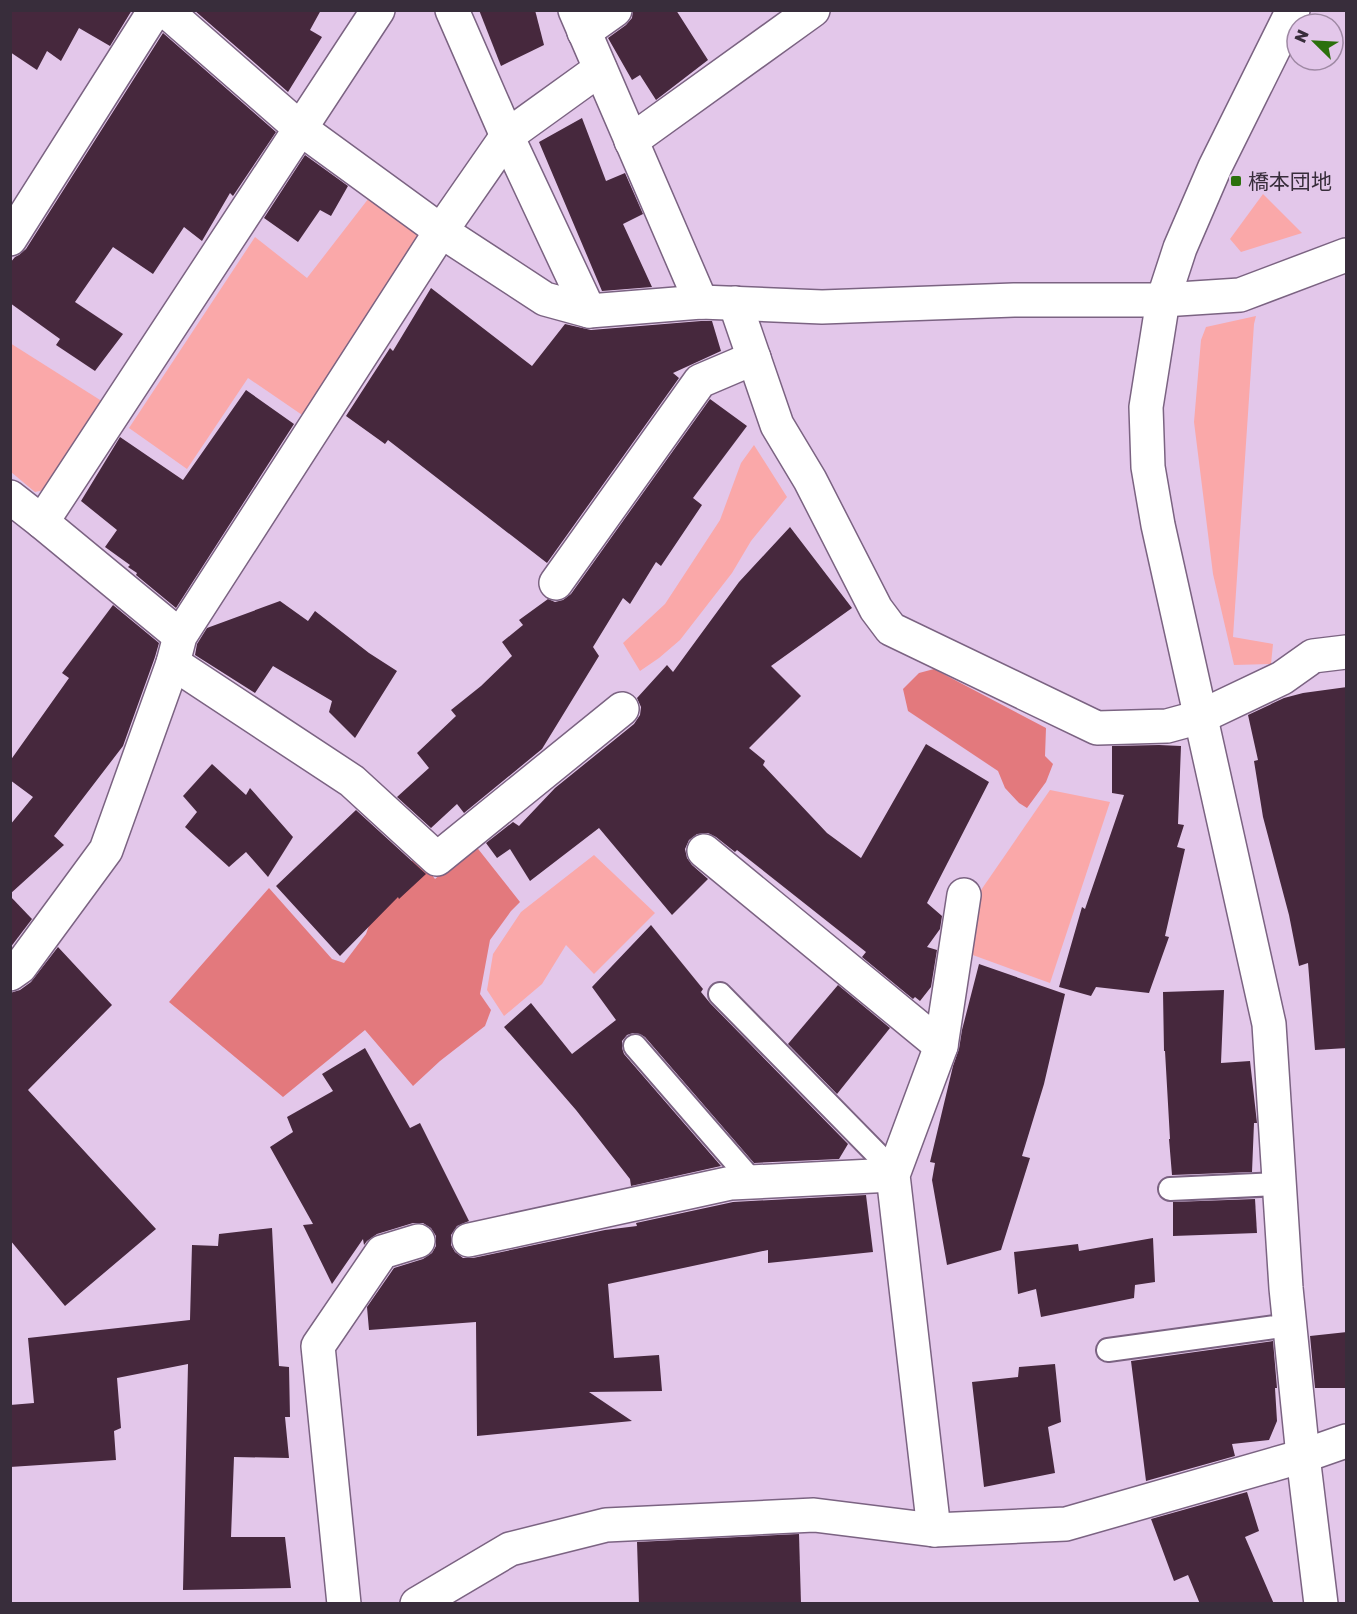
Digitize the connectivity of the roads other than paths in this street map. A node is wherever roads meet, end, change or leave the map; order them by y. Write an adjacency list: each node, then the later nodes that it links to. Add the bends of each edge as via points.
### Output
1 (155, 10): 14 (street)
2 (165, 10): 10 (street)
3 (378, 10): 10 (street)
4 (452, 10): 11 (street)
5 (615, 10): 8 (street)
6 (813, 10): 12 (street)
7 (1293, 10): 16 (street, via 1215,166)
8 (579, 21): 9 (street)
9 (600, 69): 11 (street); 12 (street)
10 (301, 129): 13 (street); 22 (street)
11 (507, 136): 13 (street); 19 (street)
12 (631, 141): 17 (street)
13 (441, 231): 19 (street, via 545,298); 24 (street)
14 (10, 239)
15 (1347, 255): 16 (street, via 1240,295)
16 (1162, 300): 18 (street, via 1014,300 822,307); 27 (street, via 1146,407 1148,467)
17 (701, 302): 18 (street); 19 (street)
18 (735, 303): 20 (street)
19 (589, 311)
20 (754, 358): 23 (street, via 700,381); 27 (street, via 777,425 810,480 876,609 891,629 1097,728 1167,726)
21 (10, 497): 22 (street)
22 (42, 522): 24 (street)
23 (556, 583)
24 (177, 650): 26 (street, via 352,781 437,859); 30 (street, via 106,850 20,968)
25 (1347, 652): 27 (street, via 1313,656 1282,678)
26 (622, 709)
27 (1200, 717): 36 (street, via 1269,1024)
28 (704, 850): 33 (street)
29 (964, 895): 33 (street)
30 (10, 974)
31 (720, 994): 34 (lane, via 878,1155)
32 (635, 1046): 35 (lane)
33 (941, 1046): 34 (street)
34 (887, 1175): 35 (street); 44 (street)
35 (753, 1182): 38 (street, via 731,1183)
36 (1280, 1185): 37 (lane); 40 (street)
37 (1170, 1189)
38 (469, 1240)
39 (418, 1241): 45 (street, via 382,1252 318,1346)
40 (1290, 1325): 41 (lane); 43 (street)
41 (1108, 1350)
42 (1347, 1441): 43 (street)
43 (1303, 1456): 44 (street, via 1066,1524); 47 (street)
44 (934, 1530): 46 (street, via 814,1515 606,1525 510,1549)
45 (344, 1604)
46 (417, 1604)
47 (1321, 1604)

